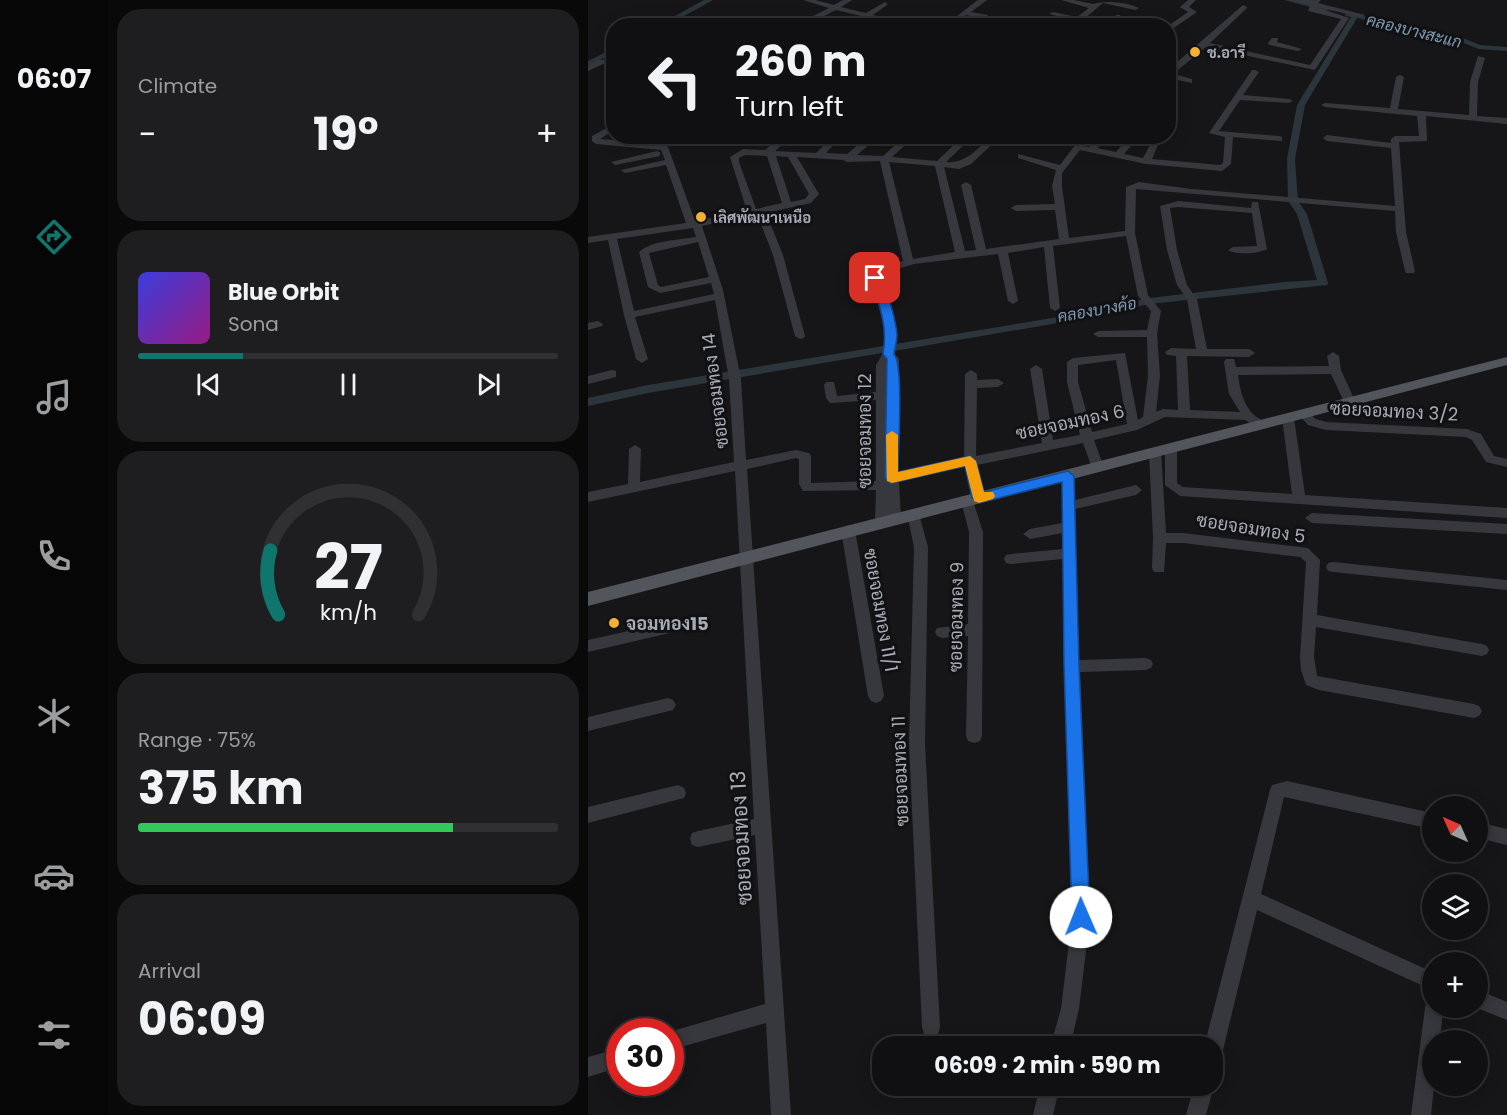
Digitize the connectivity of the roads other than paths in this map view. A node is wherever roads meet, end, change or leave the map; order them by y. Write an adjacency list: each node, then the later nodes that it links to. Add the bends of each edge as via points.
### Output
1 (807, 0): 12 (street)
2 (848, 0): 12 (street)
3 (983, 0): 14 (street)
4 (1065, 0): 10 (street)
5 (1103, 0): 10 (street); 13 (street)
6 (1192, 0): 25 (street, via 1184,7 1193,12)
7 (1296, 0): 9 (street)
8 (885, 4): 17 (street)
9 (1313, 5): 16 (street); 28 (street, via 1345,18 1313,67)
10 (1095, 6): 24 (street)
11 (1243, 7): 26 (street)
12 (835, 8): 17 (street); 18 (street)
13 (1135, 8)
14 (965, 13): 21 (street); 22 (street)
15 (1053, 14): 23 (street)
16 (1361, 15)
17 (865, 16): 19 (street); 20 (street)
18 (816, 18)
19 (862, 18)
20 (873, 18)
21 (958, 18)
22 (984, 18)
23 (1070, 18)
24 (1080, 18)
25 (1176, 24)
26 (1205, 44): 28 (street); 31 (street)
27 (1298, 49): 28 (street, via 1277,42)
28 (1266, 58)
29 (1481, 58): 42 (street, via 1474,82)
30 (606, 62): 32 (street)
31 (1176, 68)
32 (588, 69)
33 (1256, 72): 37 (street)
34 (1176, 77): 36 (street)
35 (1400, 77): 40 (street)
36 (1189, 81)
37 (1238, 97): 38 (street); 45 (street, via 1213,133)
38 (1289, 101)
39 (1325, 105): 40 (street)
40 (1394, 110): 41 (street)
41 (1421, 112): 42 (street); 60 (street, via 1424,139 1396,138)
42 (1473, 117): 43 (street)
43 (1507, 121)
44 (606, 130): 61 (street, via 595,138 596,145)
45 (1229, 135): 47 (street); 71 (street, via 1225,167)
46 (1327, 138): 60 (street)
47 (1279, 139)
48 (624, 144): 61 (street)
49 (661, 144): 63 (street)
50 (780, 144): 64 (street)
51 (830, 144): 66 (street)
52 (865, 144): 69 (street)
53 (902, 144): 70 (street)
54 (960, 144): 73 (street)
55 (988, 144): 73 (street, via 964,165)
56 (1086, 144): 62 (street)
57 (1095, 144): 62 (street)
58 (1128, 144): 68 (street)
59 (1154, 144): 71 (street)
60 (1396, 146): 82 (street)
61 (620, 147): 63 (street)
62 (1084, 148): 68 (street); 75 (street)
63 (655, 150): 72 (street); 74 (street)
64 (769, 154): 65 (street); 79 (street); 84 (street, via 743,152 734,157)
65 (791, 154): 66 (street); 79 (street, via 814,194 808,201)
66 (818, 156): 69 (street)
67 (1021, 156): 75 (street)
68 (1118, 156): 71 (street)
69 (847, 159): 70 (street)
70 (885, 159): 73 (street); 96 (street)
71 (1146, 161)
72 (615, 162)
73 (939, 164): 95 (street)
74 (668, 165): 76 (street); 85 (street, ซอยจอมทอง 14)
75 (1060, 168): 80 (street)
76 (625, 170)
77 (966, 185): 94 (street)
78 (1254, 196): 82 (street); 83 (street); 86 (street, via 1134,185)
79 (788, 206): 84 (street)
80 (1060, 207): 81 (street); 90 (street)
81 (1016, 208)
82 (1400, 209): 97 (street)
83 (1256, 211): 93 (street, via 1262,249); 107 (street, via 1165,205 1172,250 1182,285 1191,297)
84 (757, 212): 85 (street); 105 (street, via 778,255)
85 (694, 224): 87 (street); 88 (street, ซอยจอมทอง 14)
86 (1130, 233): 90 (street); 103 (street, via 1143,296 1156,311)
87 (612, 237): 89 (street); 102 (street)
88 (700, 239): 98 (street, ซอยจอมทอง 14); 98 (street, via 644,252 653,287 660,290)
89 (588, 240)
90 (1064, 240): 91 (street)
91 (1048, 243): 92 (street); 101 (street)
92 (1002, 250): 94 (street); 100 (street)
93 (1233, 250)
94 (981, 253): 95 (street)
95 (961, 255): 96 (street)
96 (909, 263): 106 (street, ซอยจอมทอง 12, via 874,274 892,336)
97 (1410, 271)
98 (715, 279): 99 (street, ซอยจอมทอง 14)
99 (719, 296): 102 (street); 135 (street, ซอยจอมทอง 14, via 734,373)
100 (1013, 301)
101 (1055, 308)
102 (629, 315): 111 (street)
103 (1152, 333): 104 (street); 125 (street, via 1154,376)
104 (1098, 334)
105 (800, 336)
106 (889, 352): 120 (street, ซอยจอมทอง 12, via 882,365); 138 (street, via 893,380)
107 (1202, 352): 108 (street); 122 (street, via 1176,352)
108 (1249, 352)
109 (1333, 356): 114 (street)
110 (1229, 357): 115 (street)
111 (642, 359)
112 (1505, 364): 121 (main road)
113 (1036, 369): 129 (street)
114 (1335, 370): 115 (street); 121 (street)
115 (1232, 371): 126 (street, via 1235,394)
116 (612, 374): 117 (street)
117 (588, 380)
118 (998, 382): 133 (street, ซอยจอมทอง 9, via 971,379)
119 (830, 385): 120 (street, via 834,400)
120 (883, 395): 138 (street, ซอยจอมทอง 12)
121 (1350, 403): 123 (main road)
122 (1184, 414): 125 (street, ซอยจอมทอง 6, via 1159,414); 126 (street, ซอยจอมทอง 6)
123 (1304, 414): 124 (main road); 134 (street, ซอยจอมทอง 3/2, via 1312,422 1326,426 1467,433 1477,437 1484,455 1491,461)
124 (1288, 418): 126 (main road); 142 (street)
125 (1149, 420): 127 (street, ซอยจอมทอง 6)
126 (1255, 421): 130 (main road)
127 (1133, 427): 128 (street, ซอยจอมทอง 6); 128 (street, via 1118,355 1076,360 1071,364)
128 (1086, 438): 129 (street, ซอยจอมทอง 6); 136 (street)
129 (1048, 445): 133 (street, ซอยจอมทอง 6)
130 (1171, 448): 132 (main road); 142 (street, via 1174,489)
131 (635, 449): 139 (street)
132 (1155, 452): 136 (main road); 155 (street)
133 (970, 461): 138 (street, ซอยจอมทอง 6); 143 (street, ซอยจอมทอง 9)
134 (1507, 463)
135 (741, 466): 138 (street, ซอยจอมทอง 6, via 801,454 805,456 807,488); 139 (street); 157 (street, ซอยจอมทอง 14)
136 (1098, 468): 137 (main road)
137 (1068, 476): 143 (main road); 144 (street)
138 (885, 481): 149 (street)
139 (634, 488): 141 (street)
140 (1136, 490): 144 (street)
141 (588, 497)
142 (1299, 498): 145 (street)
143 (973, 499): 147 (main road); 165 (street, ซอยจอมทอง 9)
144 (1069, 506): 150 (street)
145 (1479, 511): 146 (street); 151 (street)
146 (1507, 513)
147 (913, 514): 149 (main road); 189 (street, ซอยจอมทอง 11, via 921,547 917,744)
148 (1312, 518): 151 (street)
149 (888, 520): 153 (main road)
150 (1070, 527): 154 (street); 156 (street)
151 (1484, 527): 152 (street)
152 (1507, 529)
153 (848, 530): 157 (main road); 171 (street, ซอยจอมทอง 11/1)
154 (1030, 534)
155 (1160, 538): 160 (street); 163 (street, ซอยจอมทอง 5, via 1308,554 1313,560 1314,575)
156 (1070, 553): 158 (street); 170 (street)
157 (747, 557): 162 (main road); 179 (street, ซอยจอมทอง 13)
158 (1011, 559)
159 (1333, 567): 161 (street)
160 (1159, 568)
161 (1507, 585)
162 (588, 599)
163 (1311, 620): 168 (street); 173 (street, ซอยจอมทอง 5, via 1306,665 1311,680 1318,684)
164 (665, 629): 167 (street)
165 (975, 629): 166 (street); 175 (street, ซอยจอมทอง 9)
166 (942, 632)
167 (588, 646)
168 (1482, 650)
169 (1146, 664): 170 (street)
170 (1072, 666): 190 (street, via 1081,917)
171 (876, 696)
172 (668, 705): 174 (street)
173 (1474, 711)
174 (588, 724)
175 (974, 736)
176 (678, 793): 177 (street)
177 (588, 815)
178 (1422, 819): 183 (street, via 1280,789)
179 (763, 825): 182 (street); 186 (street, ซอยจอมทอง 13)
180 (1488, 832): 181 (street)
181 (1507, 837)
182 (698, 839)
183 (1252, 899): 184 (street); 191 (street)
184 (1422, 976)
185 (1488, 1003): 187 (street)
186 (774, 1011): 192 (street); 197 (street, ซอยจอมทอง 13)
187 (1507, 1011)
188 (1433, 1018): 200 (street)
189 (932, 1027)
190 (1063, 1036)
191 (1217, 1036)
192 (684, 1037)
193 (606, 1061): 194 (street)
194 (588, 1067)
195 (1047, 1096): 198 (street)
196 (1201, 1096): 199 (street)
197 (781, 1115)
198 (1042, 1115)
199 (1196, 1115)
200 (1421, 1115)

